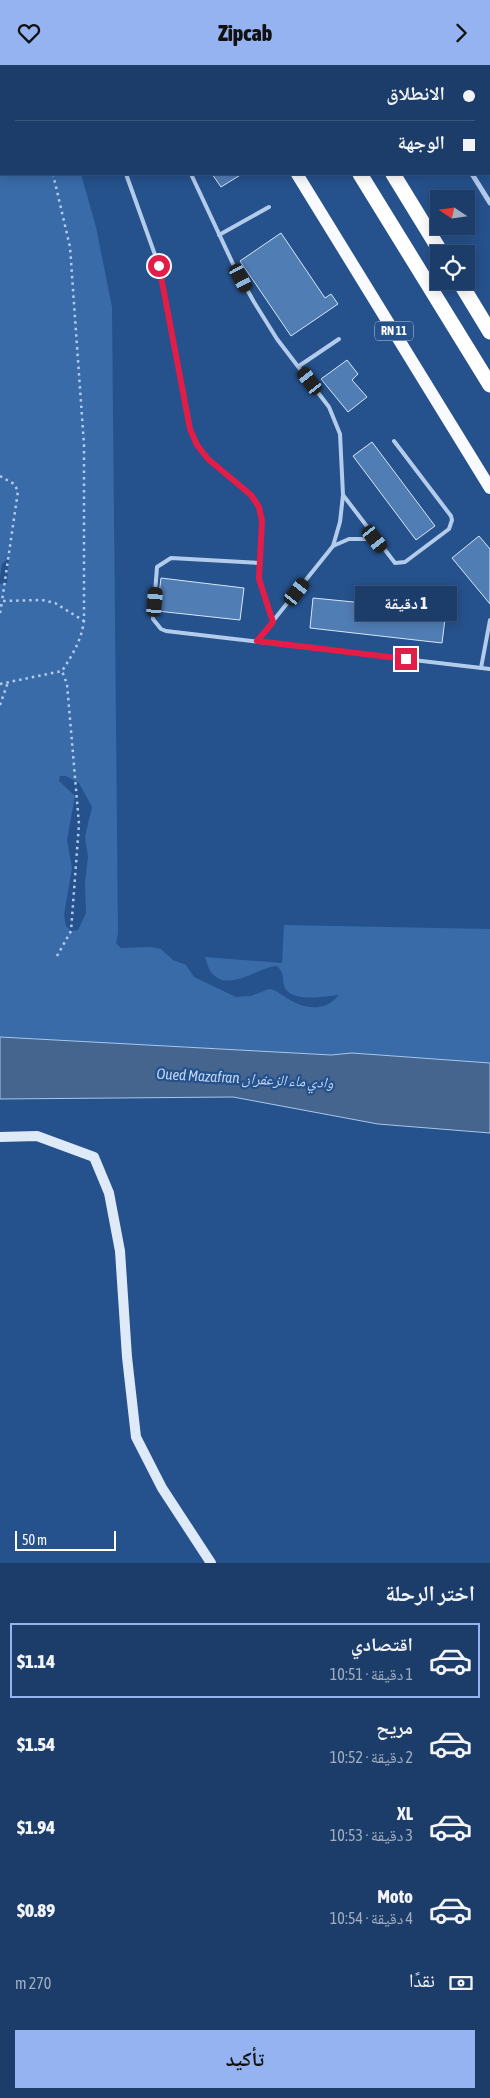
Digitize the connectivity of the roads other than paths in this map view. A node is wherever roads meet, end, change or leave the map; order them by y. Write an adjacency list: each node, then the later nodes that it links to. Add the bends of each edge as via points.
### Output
1 (126, 175): 21 (lane, via 159,266 190,429 208,459 251,495 259,507 262,521)
2 (191, 175): 9 (lane)
3 (298, 175): 17 (main road, RN 11)
4 (361, 175): 15 (highway)
5 (394, 175): 10 (highway)
6 (473, 175): 7 (street)
7 (490, 203)
8 (270, 207): 9 (lane)
9 (219, 235): 14 (lane, via 254,301)
10 (436, 245)
11 (464, 290): 12 (highway)
12 (490, 332)
13 (339, 339): 14 (lane)
14 (299, 366): 18 (lane, via 329,407 340,433)
15 (490, 385)
16 (394, 441): 19 (lane, via 451,516 451,525 402,564 392,561)
17 (490, 488)
18 (343, 495): 19 (lane); 20 (lane)
19 (375, 539): 20 (lane, via 349,539)
20 (334, 546): 23 (lane)
21 (259, 563): 23 (lane, via 261,587); 24 (lane, via 167,559 157,567 153,619 166,631)
22 (490, 621): 25 (lane)
23 (273, 622): 24 (lane)
24 (257, 641): 25 (lane)
25 (481, 668): 26 (lane)
26 (490, 669)
27 (0, 1137): 28 (street, via 36,1136 94,1157 109,1193 120,1251 136,1437 162,1488)
28 (210, 1563)

